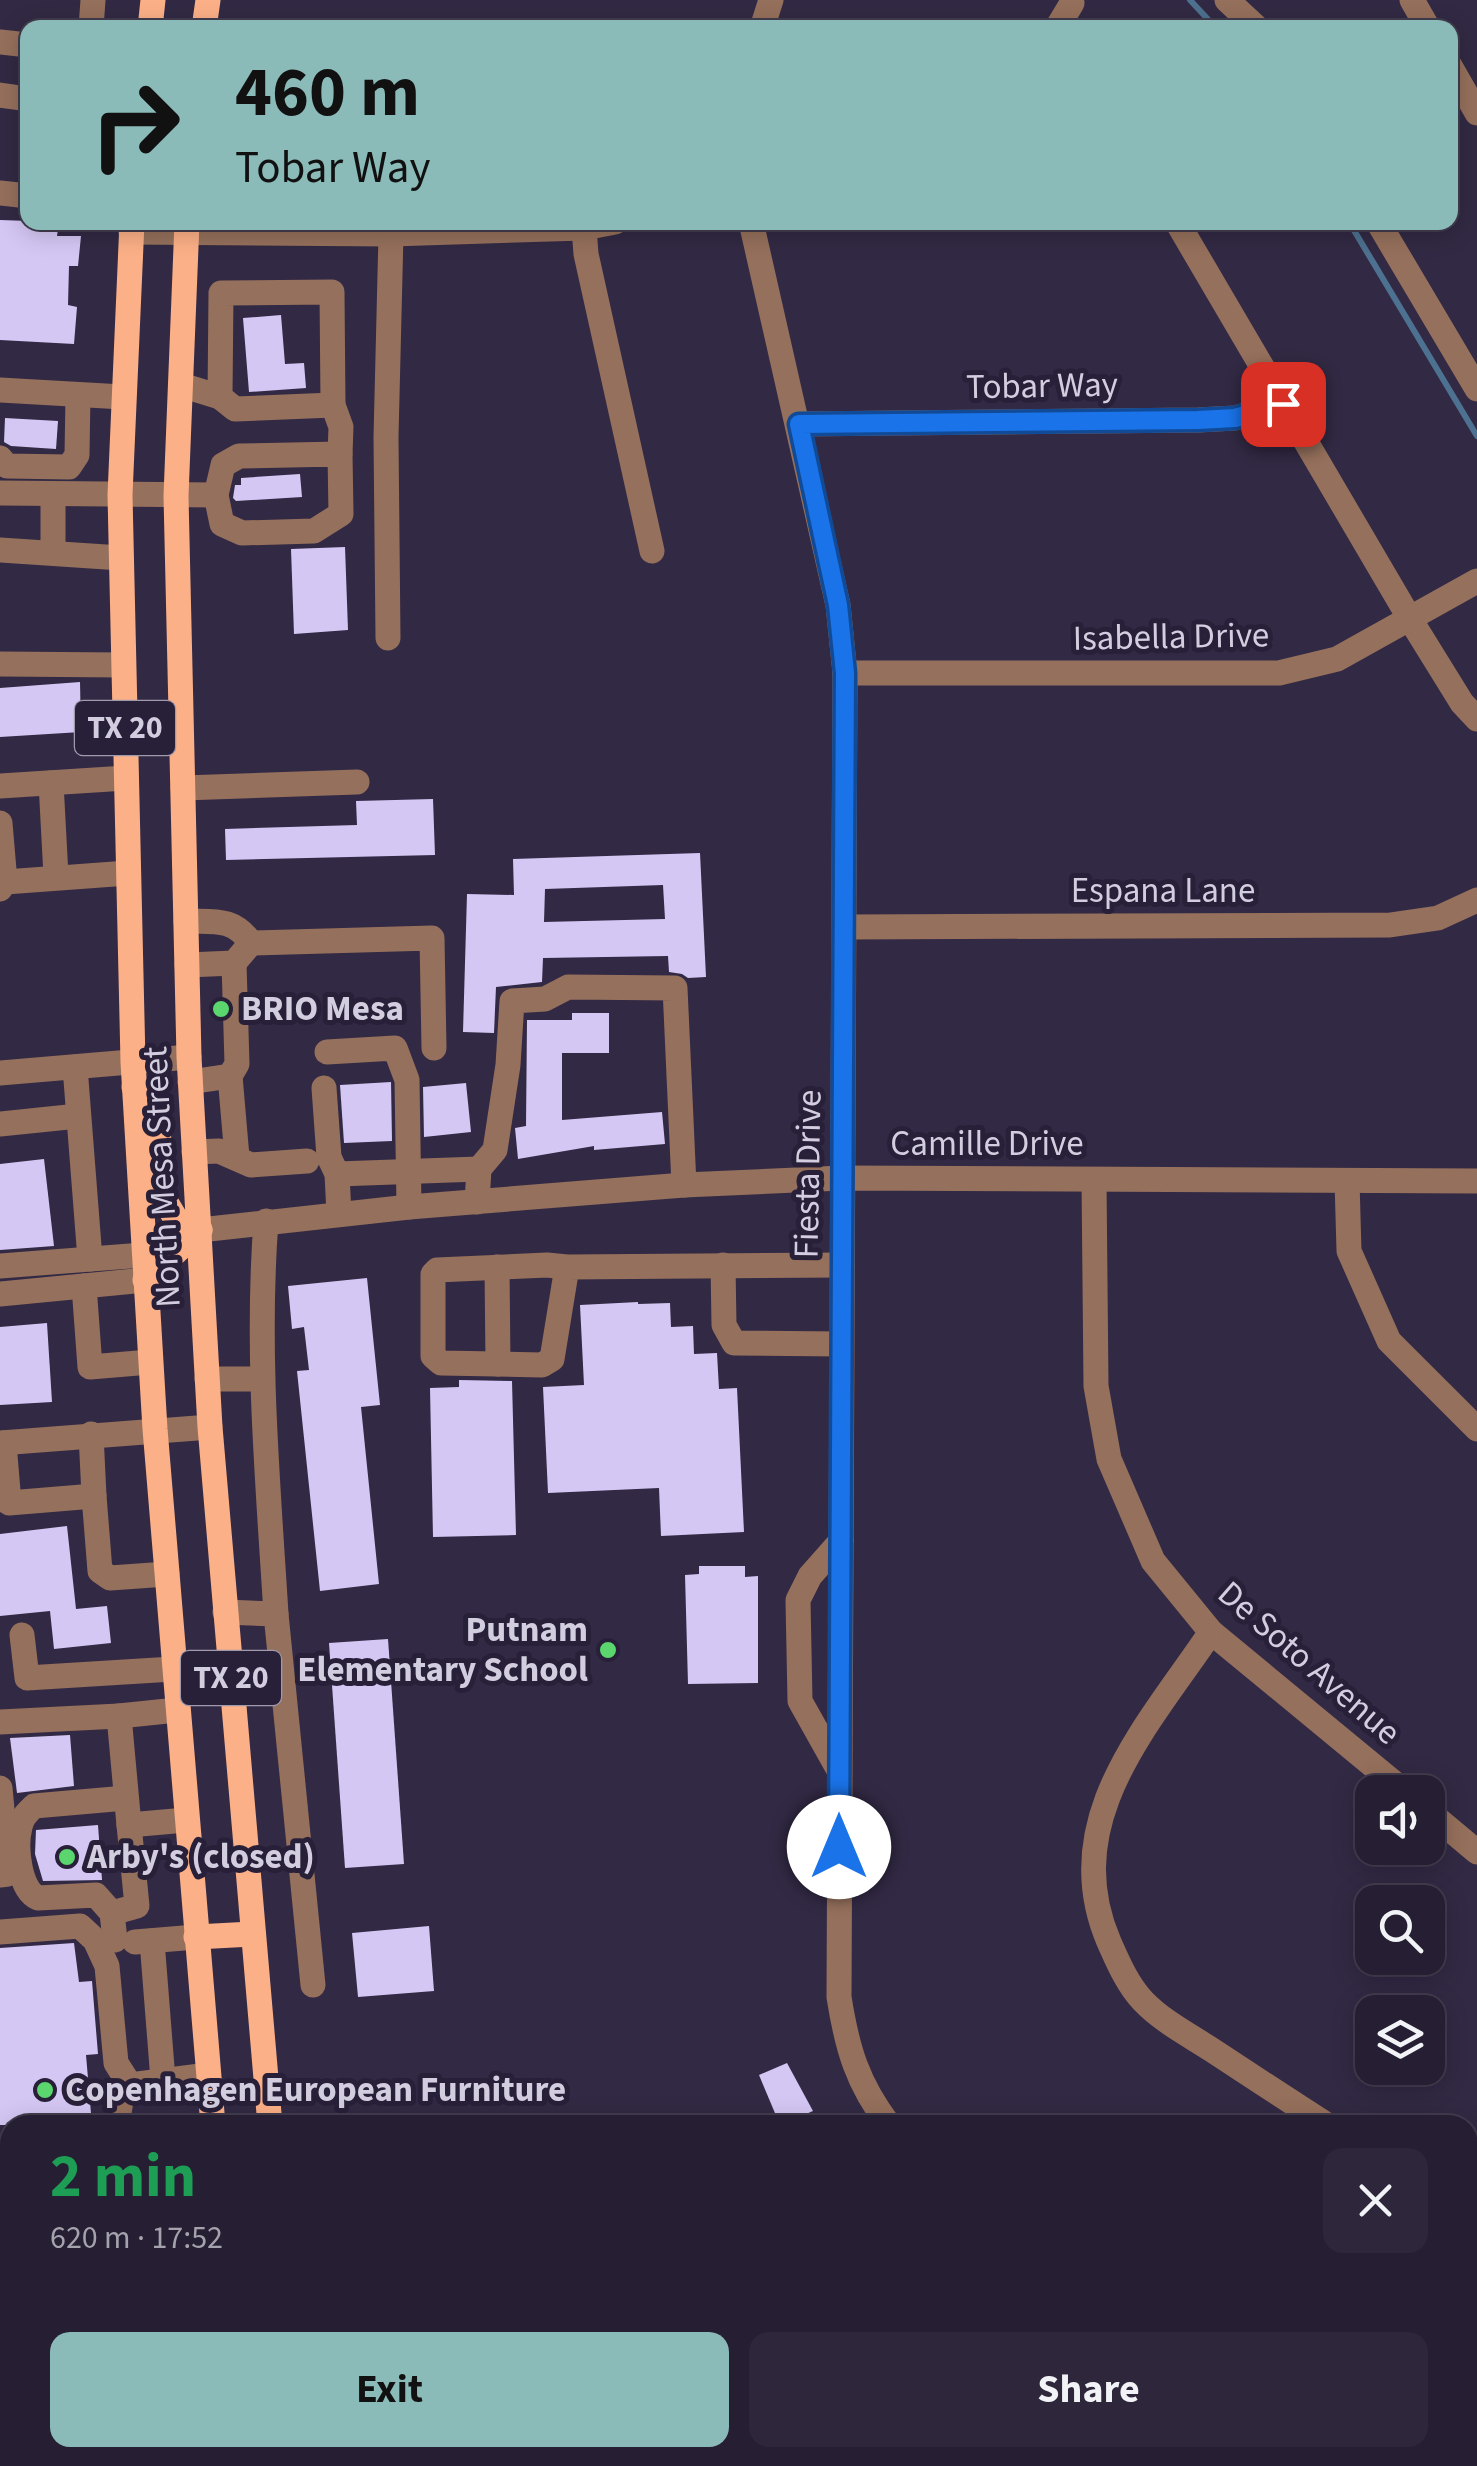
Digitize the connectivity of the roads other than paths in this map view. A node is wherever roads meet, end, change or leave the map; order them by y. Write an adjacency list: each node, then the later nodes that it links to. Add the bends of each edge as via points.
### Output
1 (1227, 0): 4 (street)
2 (1072, 4): 3 (street)
3 (1062, 20)
4 (1248, 20)
5 (1458, 80): 6 (street)
6 (1477, 112)
7 (131, 230): 18 (main road, North Mesa Street / TX 20)
8 (187, 230): 14 (main road, North Mesa Street / TX 20)
9 (377, 230): 36 (street)
10 (584, 230): 31 (street)
11 (754, 230): 22 (street, Fiesta Drive)
12 (1182, 230): 21 (street)
13 (1383, 230): 15 (street)
14 (180, 385): 19 (street); 28 (main road, North Mesa Street / TX 20)
15 (1477, 389)
16 (0, 390): 17 (street)
17 (78, 394): 18 (street); 24 (street, via 77,455 69,467 7,466)
18 (123, 396): 27 (main road, North Mesa Street / TX 20)
19 (220, 397): 20 (street, via 235,409); 20 (street, via 221,293 332,292)
20 (333, 404): 23 (street)
21 (1283, 404): 22 (street, Tobar Way, via 1198,420); 35 (street)
22 (799, 424): 39 (street, Fiesta Drive, via 838,605)
23 (340, 454): 29 (street, via 239,456 223,465); 29 (street, via 341,514 314,531 242,533 222,524)
24 (0, 458)
25 (0, 493): 26 (street)
26 (53, 494): 27 (street); 32 (street)
27 (120, 494): 28 (street); 33 (main road, North Mesa Street / TX 20)
28 (176, 496): 29 (street); 45 (main road, North Mesa Street / TX 20)
29 (216, 496)
30 (0, 550): 32 (street)
31 (652, 551)
32 (53, 553): 33 (street)
33 (121, 558): 38 (main road, North Mesa Street / TX 20)
34 (1477, 581): 35 (street, Isabella Drive)
35 (1410, 620): 39 (street, Isabella Drive, via 1337,659 1279,673); 40 (street)
36 (388, 638)
37 (0, 664): 38 (street)
38 (123, 665): 41 (main road, North Mesa Street / TX 20)
39 (845, 673): 52 (street, Fiesta Drive)
40 (1477, 719)
41 (126, 778): 43 (street); 47 (main road, North Mesa Street / TX 20)
42 (357, 782): 45 (street)
43 (51, 783): 44 (street); 48 (street)
44 (0, 786)
45 (183, 788): 51 (main road, North Mesa Street / TX 20)
46 (0, 823): 49 (street)
47 (128, 873): 48 (street); 60 (main road, North Mesa Street / TX 20)
48 (56, 876): 49 (street)
49 (2, 886)
50 (1477, 900): 52 (street, Espana Lane, via 1438,918 1390,925)
51 (186, 921): 53 (street, via 241,929); 54 (main road, North Mesa Street / TX 20)
52 (846, 927): 71 (street, Fiesta Drive)
53 (242, 953): 54 (street); 55 (street, via 432,938); 61 (street, via 237,1064)
54 (187, 965): 58 (main road, North Mesa Street / TX 20)
55 (434, 1048)
56 (327, 1052): 69 (street, via 396,1048 407,1080)
57 (75, 1068): 59 (street); 60 (street); 63 (street)
58 (190, 1070): 60 (street); 61 (street); 65 (main road, North Mesa Street / TX 20)
59 (0, 1073)
60 (133, 1074): 80 (main road, via 156,1106 164,1199 176,1219); 87 (main road, North Mesa Street / TX 20)
61 (230, 1076): 66 (street)
62 (324, 1088): 70 (street, via 328,1157)
63 (78, 1116): 64 (street); 81 (street)
64 (0, 1124)
65 (194, 1152): 66 (street); 80 (main road, North Mesa Street / TX 20)
66 (236, 1157): 67 (street, via 251,1166)
67 (307, 1161)
68 (480, 1169): 69 (street); 75 (street, via 495,1150 512,1001 545,1000 568,988 675,988); 76 (street)
69 (409, 1170): 70 (street); 77 (street)
70 (336, 1174): 78 (street)
71 (842, 1178): 72 (street, Camille Drive); 75 (street, Camille Drive); 83 (street, Fiesta Drive)
72 (1094, 1180): 73 (street, Camille Drive); 105 (street, De Soto Avenue, via 1096,1386 1109,1459 1153,1561)
73 (1347, 1180): 74 (street, Camille Drive); 97 (street, via 1349,1251 1389,1342)
74 (1477, 1181)
75 (684, 1184): 76 (street, Camille Drive)
76 (477, 1202): 77 (street, Camille Drive)
77 (409, 1207): 78 (street, Camille Drive)
78 (339, 1214): 79 (street, Camille Drive)
79 (266, 1222): 80 (street, Camille Drive); 94 (street)
80 (200, 1230): 87 (main road); 93 (main road, North Mesa Street / TX 20)
81 (90, 1259): 84 (street); 87 (street)
82 (723, 1265): 83 (street); 86 (street); 90 (street, via 724,1325 734,1343)
83 (842, 1265): 90 (street, Fiesta Drive)
84 (0, 1266)
85 (497, 1267): 86 (street); 92 (street); 92 (street, via 433,1274 433,1356 441,1363)
86 (567, 1267): 92 (street, via 552,1359 542,1365)
87 (144, 1268): 88 (street); 91 (main road, North Mesa Street / TX 20)
88 (84, 1286): 89 (street); 91 (street, via 90,1367)
89 (0, 1294)
90 (841, 1344): 101 (street, Fiesta Drive)
91 (150, 1362): 96 (main road, North Mesa Street / TX 20)
92 (498, 1364)
93 (207, 1380): 94 (street); 95 (main road, North Mesa Street / TX 20)
94 (262, 1380): 104 (street)
95 (210, 1427): 96 (street); 103 (main road, North Mesa Street / TX 20)
96 (155, 1429): 98 (street); 102 (main road, North Mesa Street / TX 20)
97 (1477, 1429)
98 (91, 1434): 99 (street); 100 (street)
99 (2, 1443): 100 (street, via 8,1503)
100 (94, 1496): 102 (street, via 100,1571 110,1578)
101 (840, 1541): 111 (street, Fiesta Drive); 111 (street, via 798,1600 800,1700)
102 (166, 1574): 107 (main road, North Mesa Street / TX 20)
103 (225, 1612): 104 (street); 123 (main road, North Mesa Street / TX 20)
104 (276, 1614): 127 (street)
105 (1210, 1632): 112 (street, De Soto Avenue); 135 (street, via 1100,1809 1094,1894 1120,1969 1143,2001)
106 (22, 1635): 107 (street, via 27,1678)
107 (174, 1668): 108 (main road, North Mesa Street / TX 20)
108 (177, 1710): 109 (street); 116 (main road, North Mesa Street / TX 20)
109 (119, 1716): 110 (street); 114 (street)
110 (0, 1722)
111 (840, 1772): 134 (street, Fiesta Drive, via 839,1996 847,2046)
112 (1384, 1775)
113 (0, 1788): 115 (street)
114 (126, 1798): 117 (street); 121 (street, via 34,1806 18,1832 30,1895 96,1895)
115 (1, 1820): 120 (street, via 8,1874)
116 (186, 1820): 117 (street); 124 (main road, North Mesa Street / TX 20)
117 (129, 1825): 121 (street, via 137,1906)
118 (1445, 1825): 119 (street)
119 (1477, 1852)
120 (0, 1875)
121 (112, 1913): 125 (street)
122 (0, 1932): 125 (street, via 80,1926)
123 (252, 1934): 124 (main road); 133 (main road, North Mesa Street / TX 20)
124 (196, 1937): 126 (street); 128 (main road, North Mesa Street / TX 20)
125 (105, 1940): 126 (street); 130 (street, via 116,2063)
126 (152, 1941): 129 (street)
127 (313, 1985)
128 (208, 2075): 129 (street); 132 (main road, North Mesa Street / TX 20)
129 (162, 2080): 130 (street)
130 (130, 2085): 131 (street)
131 (119, 2115)
132 (212, 2115)
133 (269, 2115)
134 (883, 2115)
135 (1312, 2115)

